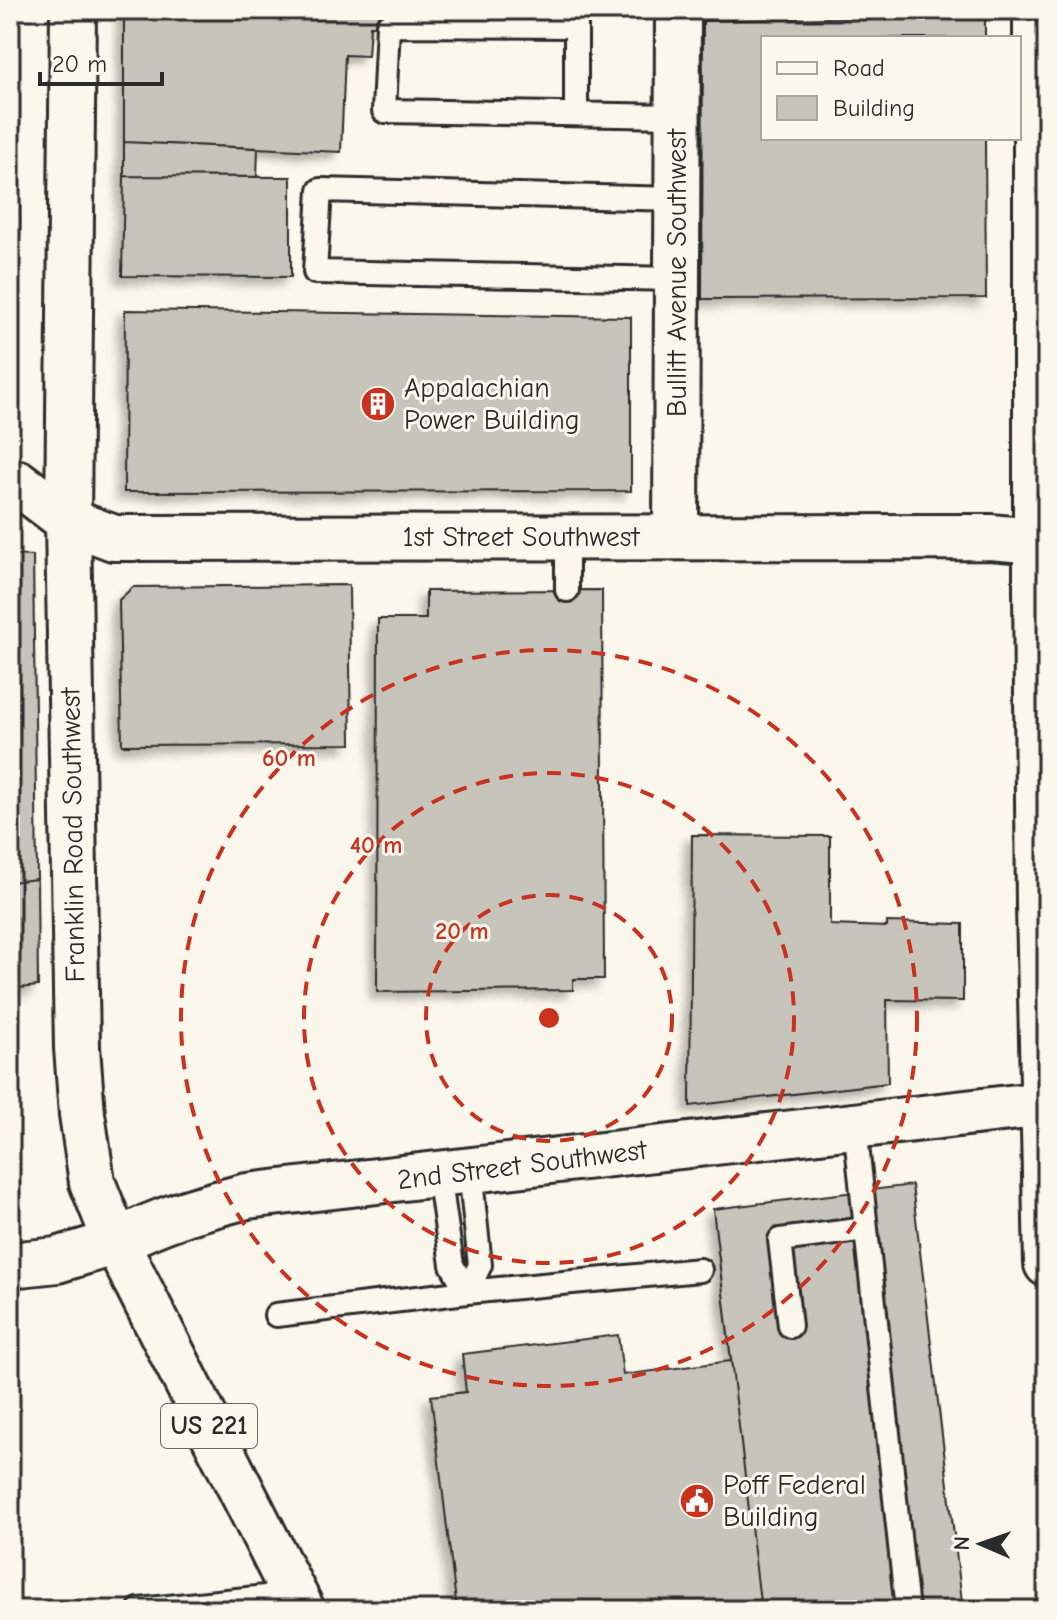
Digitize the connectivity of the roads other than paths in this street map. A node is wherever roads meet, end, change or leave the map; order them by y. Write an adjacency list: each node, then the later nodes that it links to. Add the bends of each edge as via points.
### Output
1 (73, 10): 9 (street, Franklin Road Southwest / US 221)
2 (678, 10): 5 (street, Bullitt Avenue Southwest)
3 (1036, 10): 12 (street)
4 (576, 114): 4 (lane, via 576,26 388,25 384,111); 5 (lane)
5 (677, 116): 6 (street, Bullitt Avenue Southwest)
6 (677, 199): 7 (street, Bullitt Avenue Southwest); 7 (lane, via 320,190 315,272)
7 (677, 279): 11 (street, Bullitt Avenue Southwest)
8 (10, 482): 9 (street, 1st Street Southwest)
9 (68, 521): 10 (street, 1st Street Southwest, via 114,538); 18 (street, Franklin Road Southwest / US 221, via 77,1048 92,1182)
10 (567, 537): 11 (street, 1st Street Southwest); 13 (lane)
11 (676, 537): 12 (street, 1st Street Southwest, via 974,537)
12 (1041, 542): 14 (street)
13 (567, 590)
14 (1044, 1104): 15 (street, 2nd Street Southwest); 19 (street)
15 (855, 1126): 16 (street, 2nd Street Southwest); 17 (lane)
16 (455, 1172): 18 (street, 2nd Street Southwest, via 247,1196 183,1212); 22 (lane, via 452,1265); 22 (lane, via 480,1265)
17 (866, 1229): 24 (lane, via 780,1240); 27 (lane)
18 (116, 1242): 20 (street, 2nd Street Southwest, via 57,1260); 25 (street, Franklin Road Southwest / US 221)
19 (1047, 1264)
20 (10, 1265)
21 (700, 1270): 22 (lane)
22 (467, 1292): 23 (lane)
23 (276, 1315)
24 (790, 1326)
25 (298, 1602): 26 (lane)
26 (139, 1610)
27 (907, 1610)

